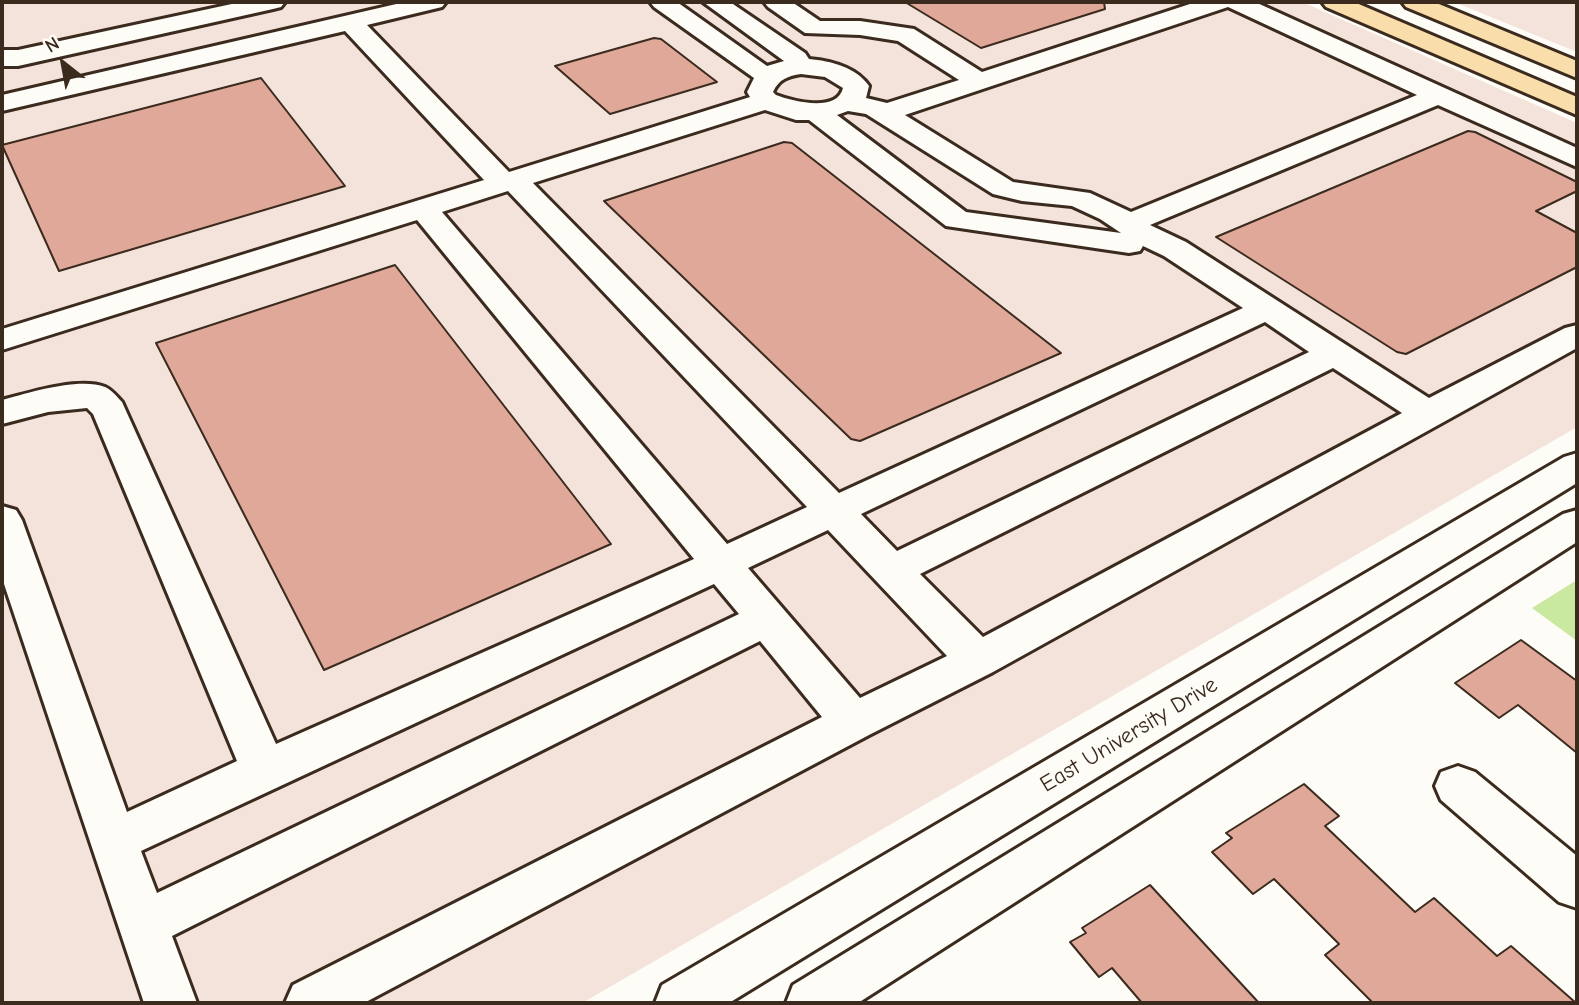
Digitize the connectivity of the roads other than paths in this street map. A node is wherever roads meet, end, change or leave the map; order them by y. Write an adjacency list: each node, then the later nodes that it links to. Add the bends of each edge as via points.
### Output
1 (185, 2): 12 (street)
2 (273, 2): 13 (street)
3 (434, 2): 11 (street)
4 (662, 2): 17 (street, via 758,71)
5 (715, 2): 14 (street, via 796,58)
6 (776, 2): 16 (street, via 814,28 905,34)
7 (1219, 2): 16 (street)
8 (1236, 2): 18 (street)
9 (1334, 2): 21 (main road)
10 (1414, 2): 15 (main road)
11 (350, 22): 19 (street); 25 (street)
12 (2, 45)
13 (2, 58)
14 (800, 67): 17 (street); 20 (street, via 849,77 856,86)
15 (1577, 70)
16 (979, 81): 23 (street)
17 (768, 88): 22 (street, via 779,108); 25 (street)
18 (1440, 95): 24 (street); 27 (street)
19 (2, 103)
20 (848, 103): 22 (street); 23 (street)
21 (1577, 107)
22 (816, 113): 27 (street, via 957,220 1129,244)
23 (884, 113): 27 (street, via 1003,188 1020,194 1079,199)
24 (1577, 159)
25 (508, 182): 26 (street); 35 (street)
26 (423, 208): 30 (street); 38 (street)
27 (1133, 227): 28 (street)
28 (1267, 309): 31 (street); 35 (street)
29 (1577, 335): 33 (street)
30 (3, 337)
31 (1335, 354): 33 (street); 39 (street)
32 (2, 412): 43 (street, via 65,396 96,396 109,410)
33 (1429, 414): 41 (street)
34 (1577, 466): 50 (street, East University Drive)
35 (832, 510): 38 (street); 39 (street)
36 (2, 520): 45 (street)
37 (1577, 524): 51 (street)
38 (720, 564): 40 (street); 43 (street)
39 (892, 571): 41 (street)
40 (767, 619): 42 (street); 47 (street)
41 (978, 660): 42 (street)
42 (853, 722): 49 (street)
43 (264, 770): 45 (street)
44 (1458, 786): 46 (street)
45 (113, 841): 47 (street)
46 (1577, 886)
47 (143, 925): 48 (street)
48 (170, 1003)
49 (312, 1003)
50 (681, 1003)
51 (812, 1003)

